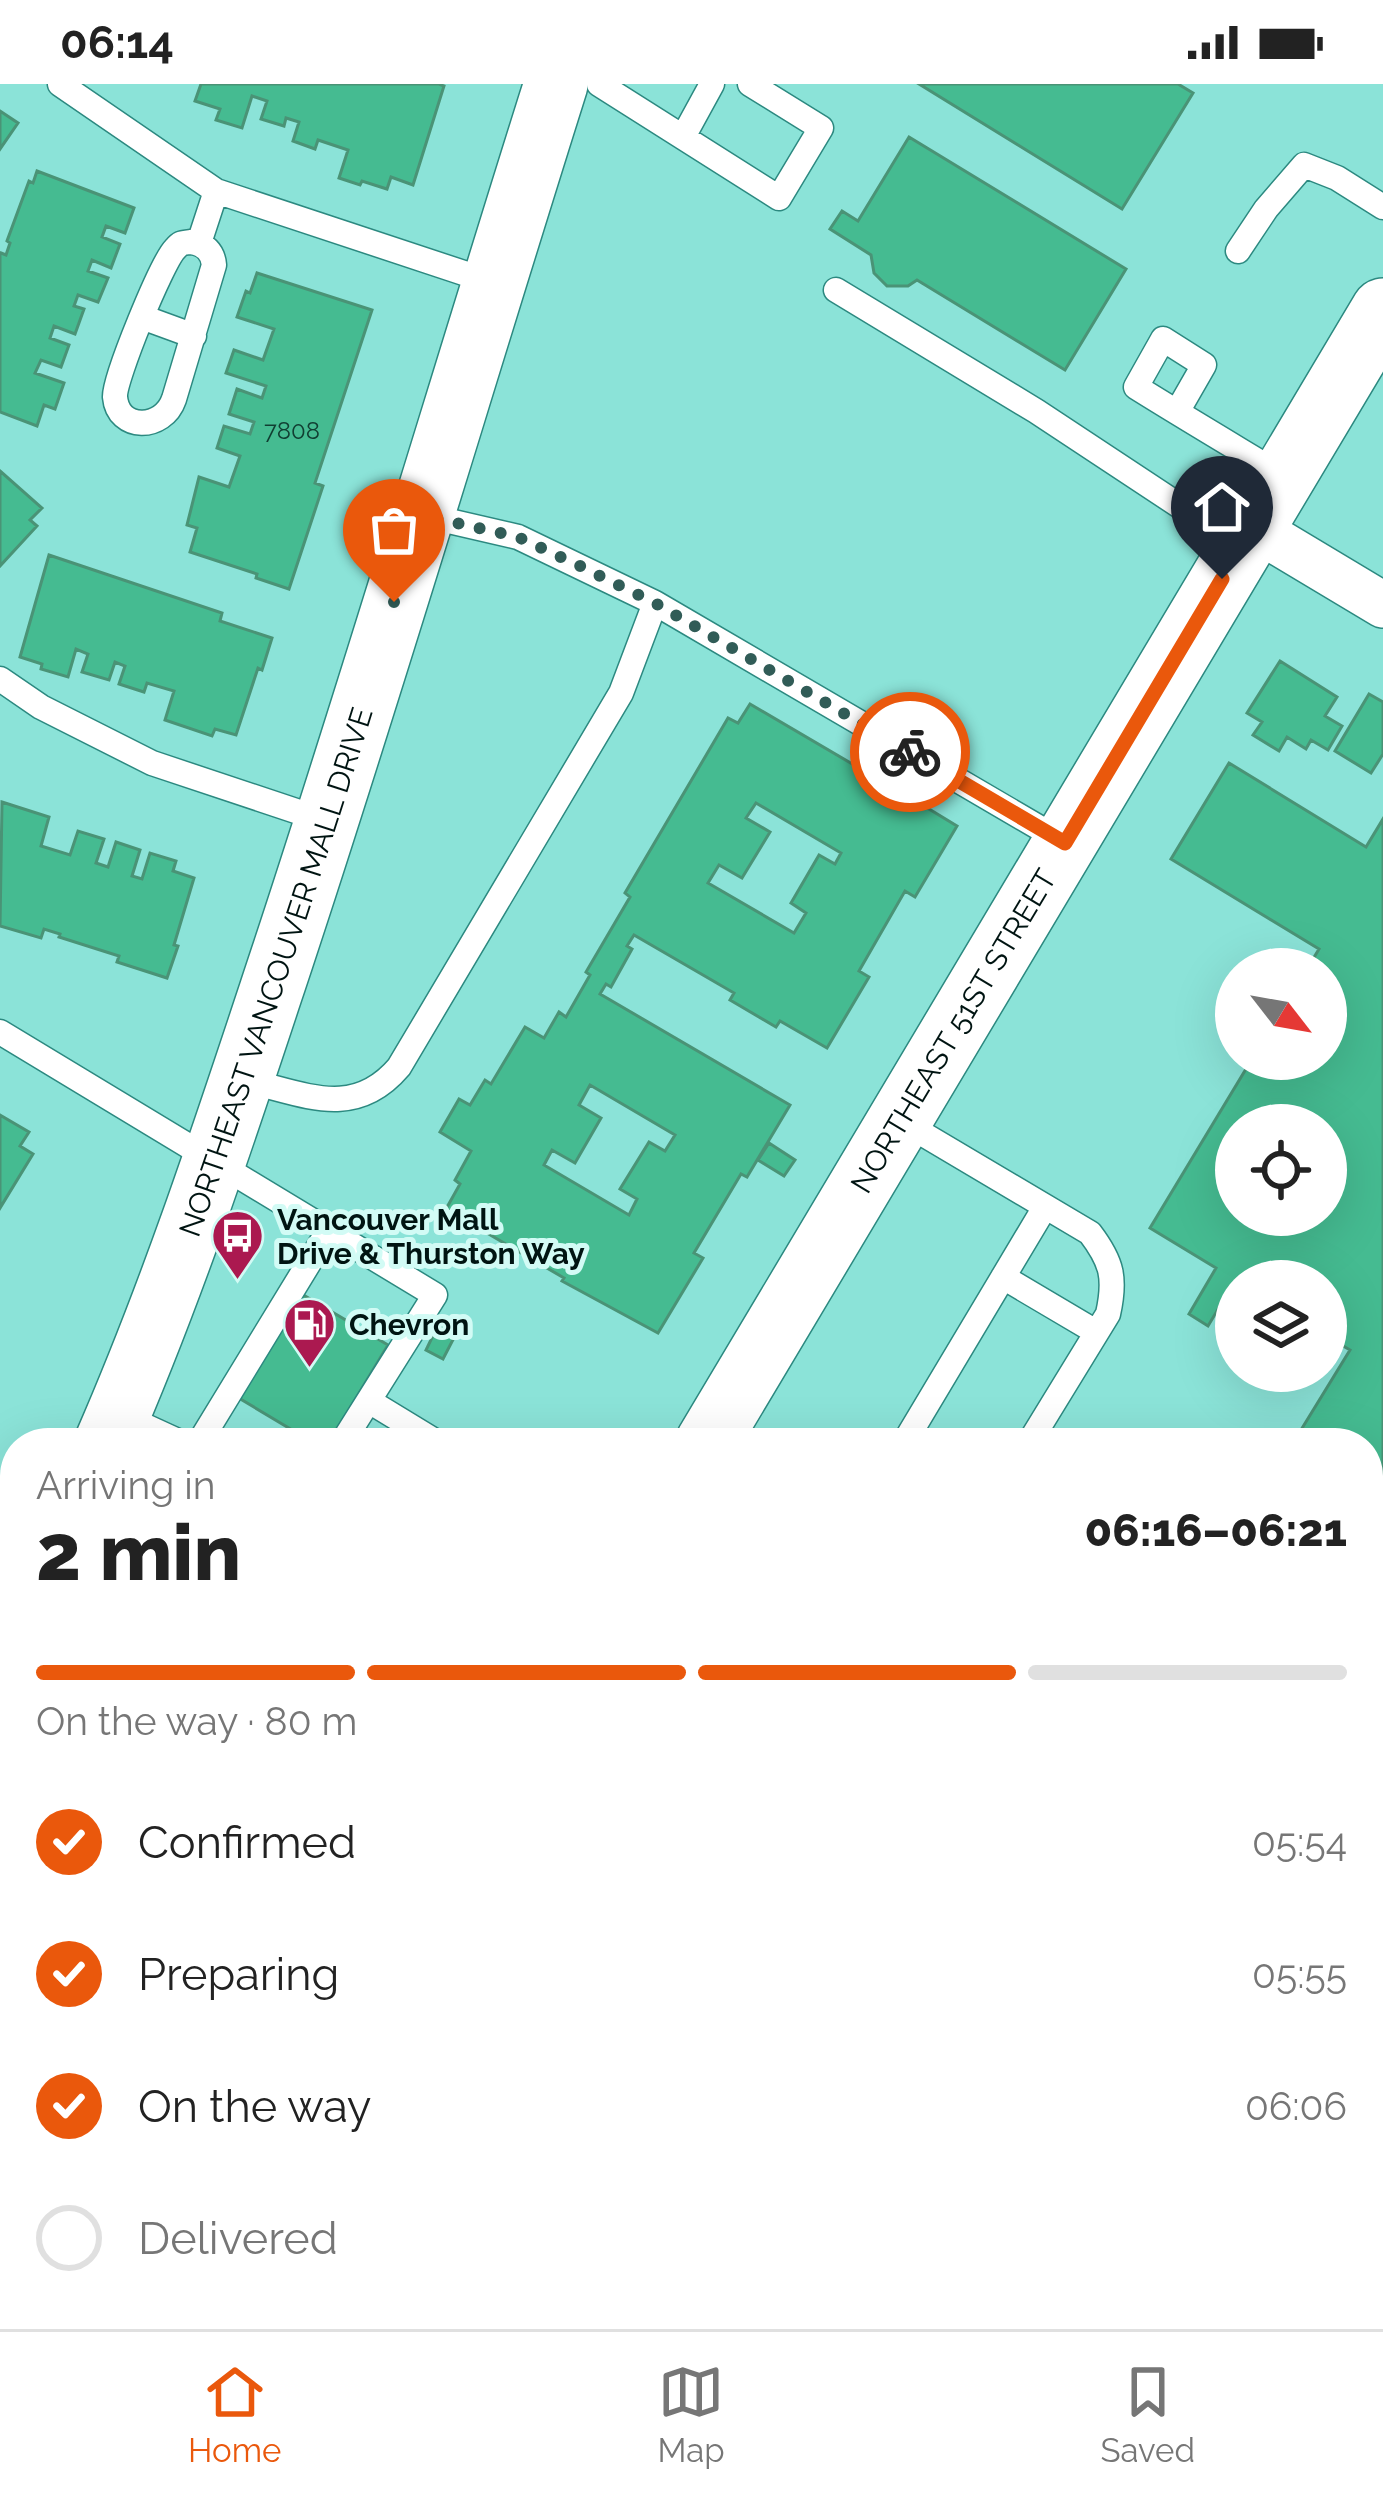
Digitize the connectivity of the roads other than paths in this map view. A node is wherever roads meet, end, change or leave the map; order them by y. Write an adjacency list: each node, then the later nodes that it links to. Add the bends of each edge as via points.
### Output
1 (60, 84): 7 (lane)
2 (556, 84): 11 (main road, NORTHEAST VANCOUVER MALL DRIVE)
3 (599, 84): 6 (lane)
4 (712, 84): 6 (lane)
5 (750, 84): 6 (lane, via 821,128 779,198)
6 (683, 137)
7 (216, 190): 9 (lane); 11 (lane)
8 (1383, 207): 10 (lane, via 1304,165)
9 (199, 243): 14 (lane, via 172,251); 15 (lane, via 214,266)
10 (1238, 251)
11 (493, 283): 18 (main road, NORTHEAST VANCOUVER MALL DRIVE)
12 (836, 290): 17 (lane, via 1201,520)
13 (1383, 310): 17 (main road, NORTHEAST 51ST STREET)
14 (142, 316): 15 (lane); 15 (lane, via 115,392 120,410 136,422 155,422 171,409)
15 (194, 336)
16 (1177, 412): 17 (lane)
17 (1268, 502): 20 (street); 23 (main road, NORTHEAST 51ST STREET)
18 (421, 515): 19 (lane, via 518,537); 22 (main road, NORTHEAST VANCOUVER MALL DRIVE)
19 (655, 603): 23 (lane); 25 (lane, via 621,693 385,1084 346,1100)
20 (1383, 605)
21 (0, 679): 22 (lane, via 152,763)
22 (327, 821): 25 (main road, NORTHEAST VANCOUVER MALL DRIVE)
23 (1065, 843): 26 (main road, NORTHEAST 51ST STREET)
24 (0, 1032): 27 (lane)
25 (242, 1079): 27 (main road, NORTHEAST VANCOUVER MALL DRIVE)
26 (899, 1120): 28 (lane); 37 (main road, NORTHEAST 51ST STREET)
27 (215, 1160): 29 (lane); 33 (main road, NORTHEAST VANCOUVER MALL DRIVE)
28 (1045, 1207): 30 (lane); 31 (lane, via 1090,1233 1112,1271 1108,1314)
29 (329, 1230): 32 (lane, via 435,1295); 34 (lane)
30 (1003, 1277): 31 (lane); 38 (lane)
31 (1096, 1332): 39 (lane)
32 (369, 1401): 35 (lane); 36 (lane)
33 (112, 1428)
34 (208, 1428)
35 (352, 1428)
36 (413, 1428)
37 (716, 1428)
38 (913, 1428)
39 (1038, 1428)

